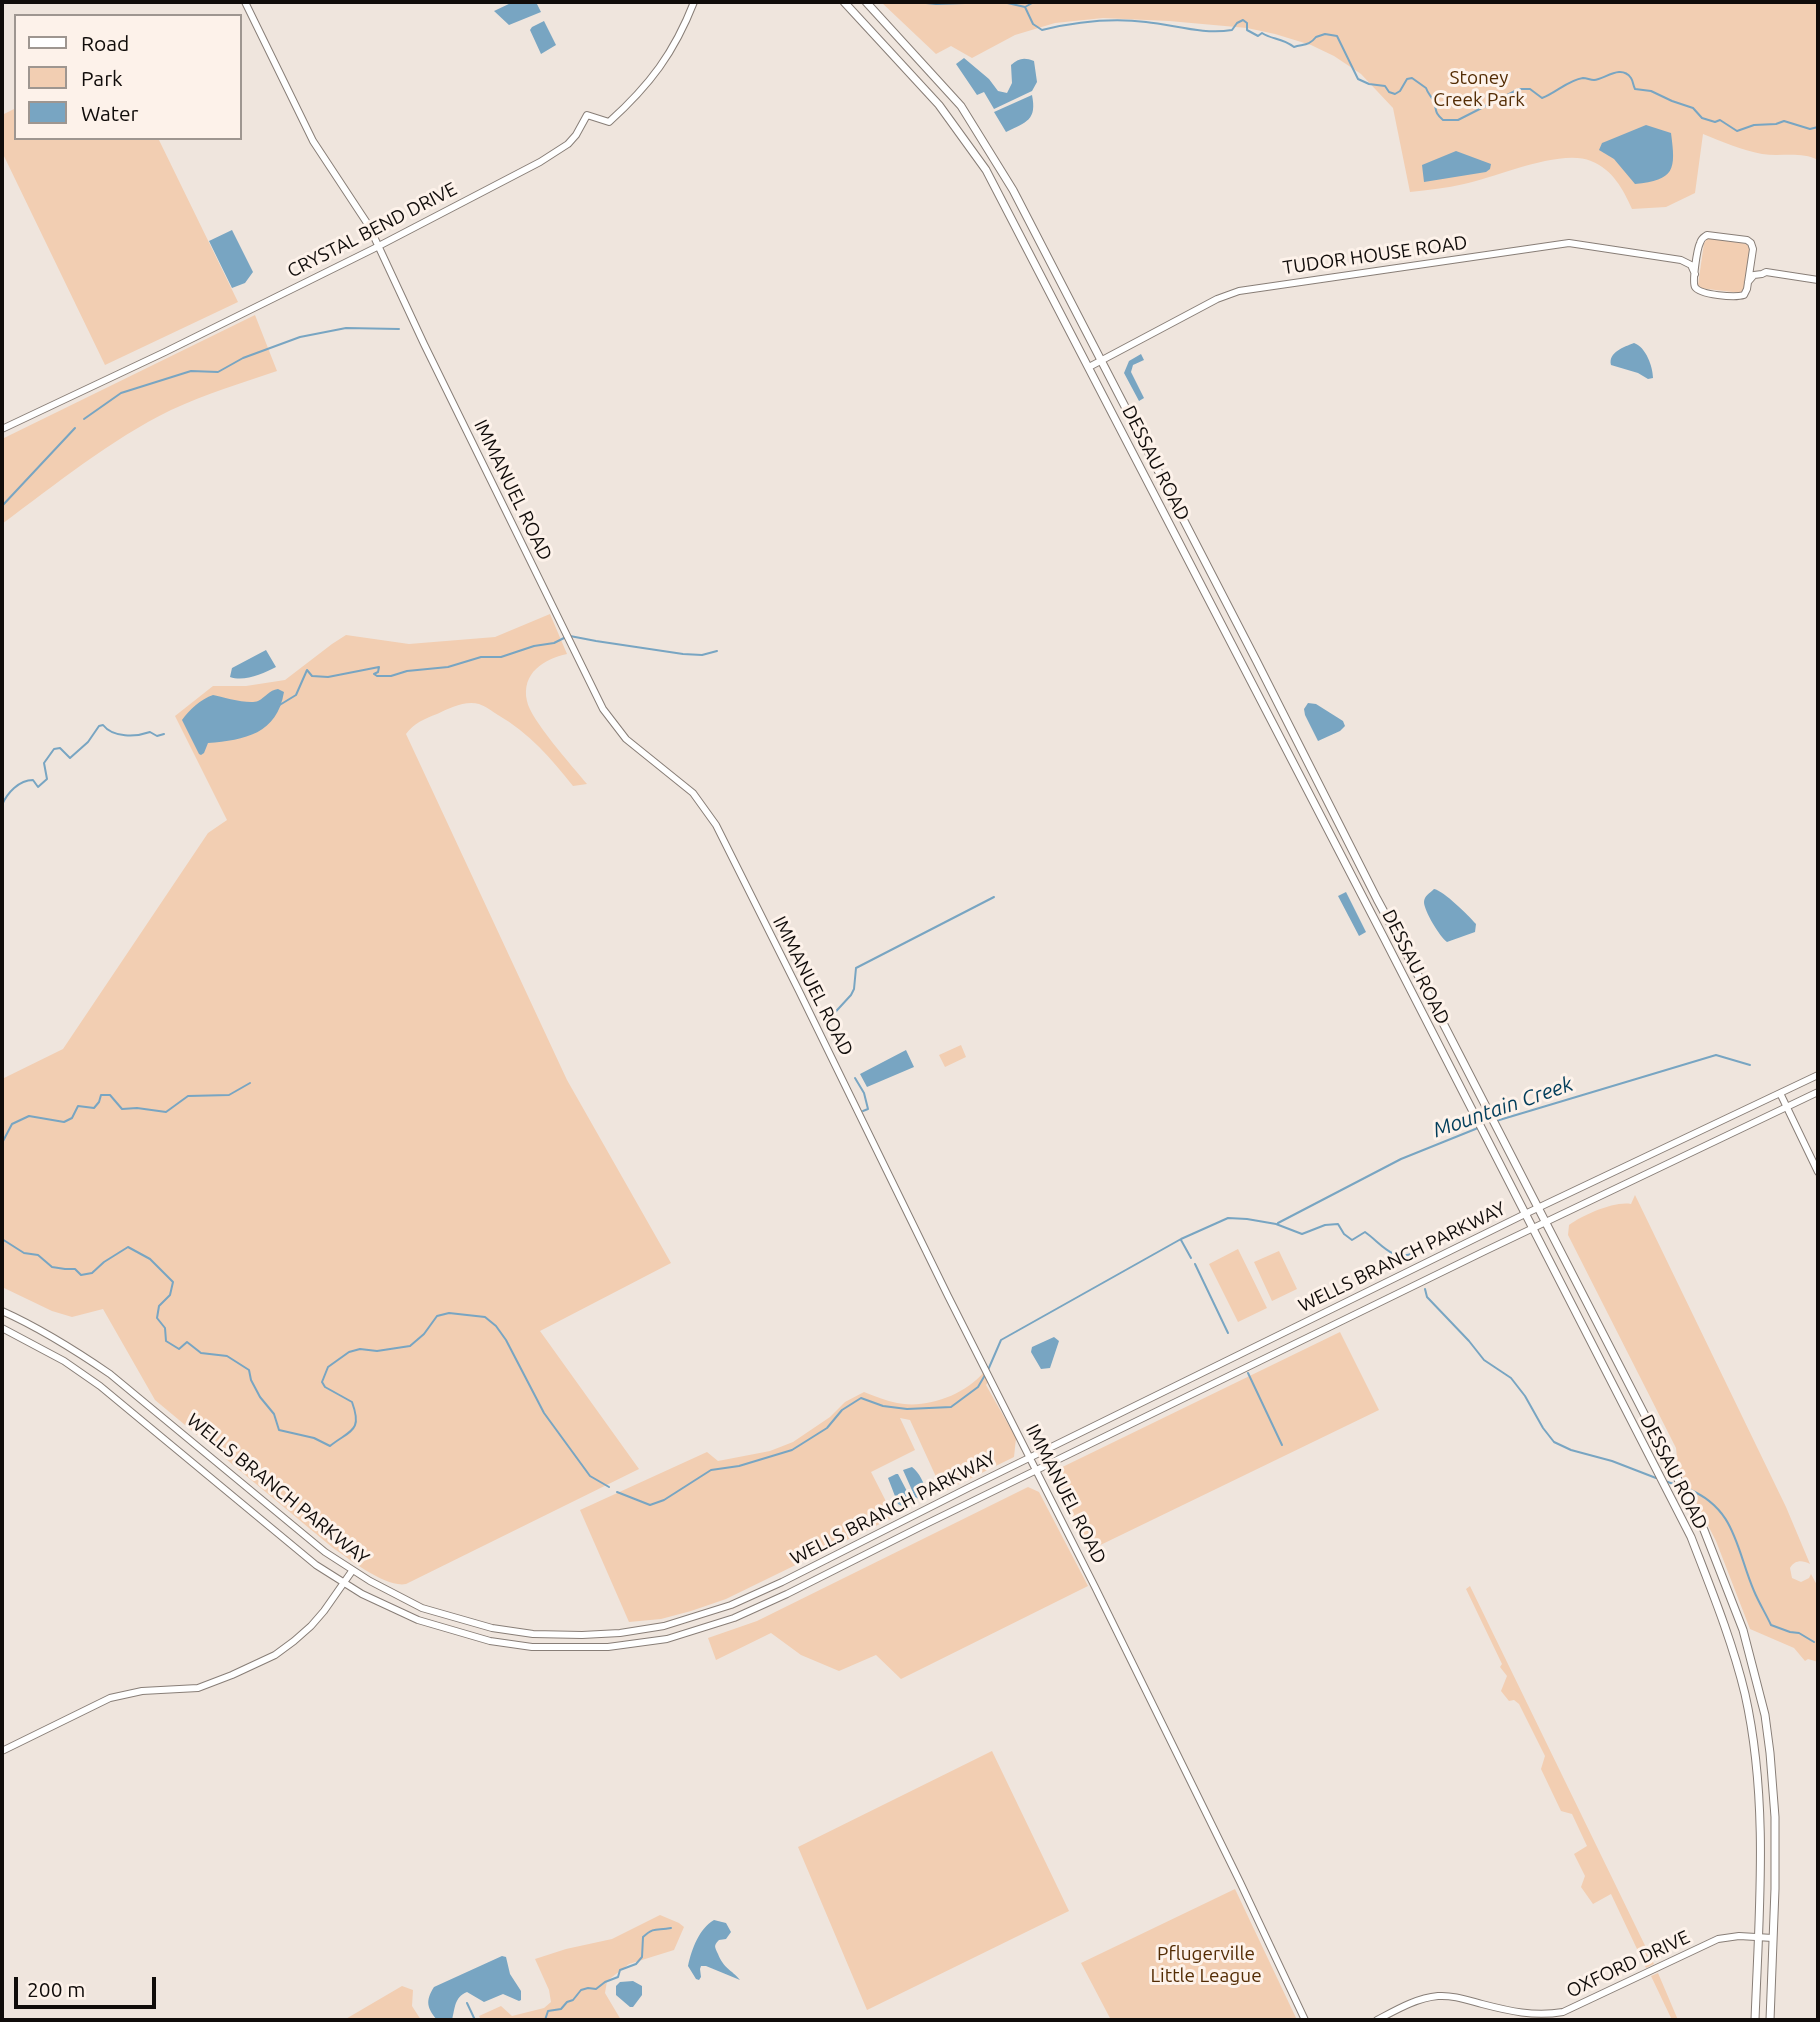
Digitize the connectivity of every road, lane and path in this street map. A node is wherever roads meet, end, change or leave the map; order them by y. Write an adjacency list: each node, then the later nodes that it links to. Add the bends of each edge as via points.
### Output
1 (245, 2): 5 (street, IMMANUEL ROAD, via 313,141)
2 (694, 2): 5 (street, CRYSTAL BEND DRIVE, via 649,84 609,122 587,115 559,152)
3 (844, 2): 14 (main road, DESSAU ROAD, via 939,105 986,170)
4 (866, 2): 13 (main road, DESSAU ROAD, via 961,106 1013,190)
5 (379, 246): 15 (street, CRYSTAL BEND DRIVE); 35 (street, IMMANUEL ROAD, via 594,693 617,730 693,793 709,814)
6 (1699, 250): 7 (street, via 1704,236 1716,235 1749,242); 8 (street); 10 (street)
7 (1752, 258): 9 (street); 12 (street)
8 (1681, 260): 10 (street, via 1691,265); 13 (street, TUDOR HOUSE ROAD, via 1569,243 1239,291)
9 (1766, 272): 11 (street); 12 (street)
10 (1695, 274): 12 (street, via 1694,285 1702,292 1738,298 1746,292)
11 (1818, 280)
12 (1748, 282)
13 (1102, 360): 14 (street, TUDOR HOUSE ROAD); 23 (main road, DESSAU ROAD)
14 (1089, 367): 24 (main road, DESSAU ROAD)
15 (2, 429)
16 (1818, 1075): 18 (street, WELLS BRANCH PARKWAY)
17 (1818, 1092): 19 (street, WELLS BRANCH PARKWAY)
18 (1780, 1093): 19 (street); 20 (street, WELLS BRANCH PARKWAY)
19 (1787, 1107): 21 (street); 22 (street, WELLS BRANCH PARKWAY)
20 (1616, 1171): 22 (street); 23 (street, WELLS BRANCH PARKWAY)
21 (1818, 1172)
22 (1622, 1185): 25 (street, WELLS BRANCH PARKWAY)
23 (1538, 1209): 24 (street, WELLS BRANCH PARKWAY); 25 (main road, DESSAU ROAD)
24 (1525, 1214): 26 (main road, DESSAU ROAD); 27 (street, WELLS BRANCH PARKWAY)
25 (1545, 1222): 26 (street, WELLS BRANCH PARKWAY); 37 (main road, DESSAU ROAD)
26 (1532, 1228): 28 (street, WELLS BRANCH PARKWAY); 38 (main road, DESSAU ROAD)
27 (1447, 1252): 28 (street); 29 (street, WELLS BRANCH PARKWAY)
28 (1454, 1266): 31 (street, WELLS BRANCH PARKWAY)
29 (1336, 1307): 31 (street); 33 (street, WELLS BRANCH PARKWAY)
30 (2, 1311): 39 (street, WELLS BRANCH PARKWAY, via 110,1374)
31 (1342, 1321): 34 (street, WELLS BRANCH PARKWAY)
32 (2, 1328): 40 (street, WELLS BRANCH PARKWAY, via 100,1386 292,1546)
33 (1238, 1355): 34 (street); 35 (street, WELLS BRANCH PARKWAY)
34 (1244, 1369): 36 (street, WELLS BRANCH PARKWAY)
35 (1030, 1457): 36 (street, IMMANUEL ROAD); 39 (street, WELLS BRANCH PARKWAY, via 782,1582 709,1613 664,1626 582,1635 492,1628 422,1608)
36 (1037, 1470): 40 (street, WELLS BRANCH PARKWAY, via 788,1594 734,1618 667,1639 583,1648 490,1641 418,1620); 44 (street, IMMANUEL ROAD)
37 (1704, 1530): 38 (main road); 43 (main road, DESSAU ROAD, via 1743,1630 1765,1715 1775,1817)
38 (1691, 1537): 42 (main road, DESSAU ROAD, via 1725,1625 1745,1694 1760,1821)
39 (352, 1571): 40 (street)
40 (344, 1583): 41 (street, via 311,1626 275,1655 198,1688 110,1698)
41 (2, 1751)
42 (1758, 1936): 43 (street, OXFORD DRIVE); 45 (street, OXFORD DRIVE, via 1718,1939 1563,2012 1525,2014 1438,1996); 46 (main road, DESSAU ROAD)
43 (1773, 1938): 47 (main road, DESSAU ROAD)
44 (1305, 2020)
45 (1377, 2020)
46 (1755, 2020)
47 (1770, 2020)

